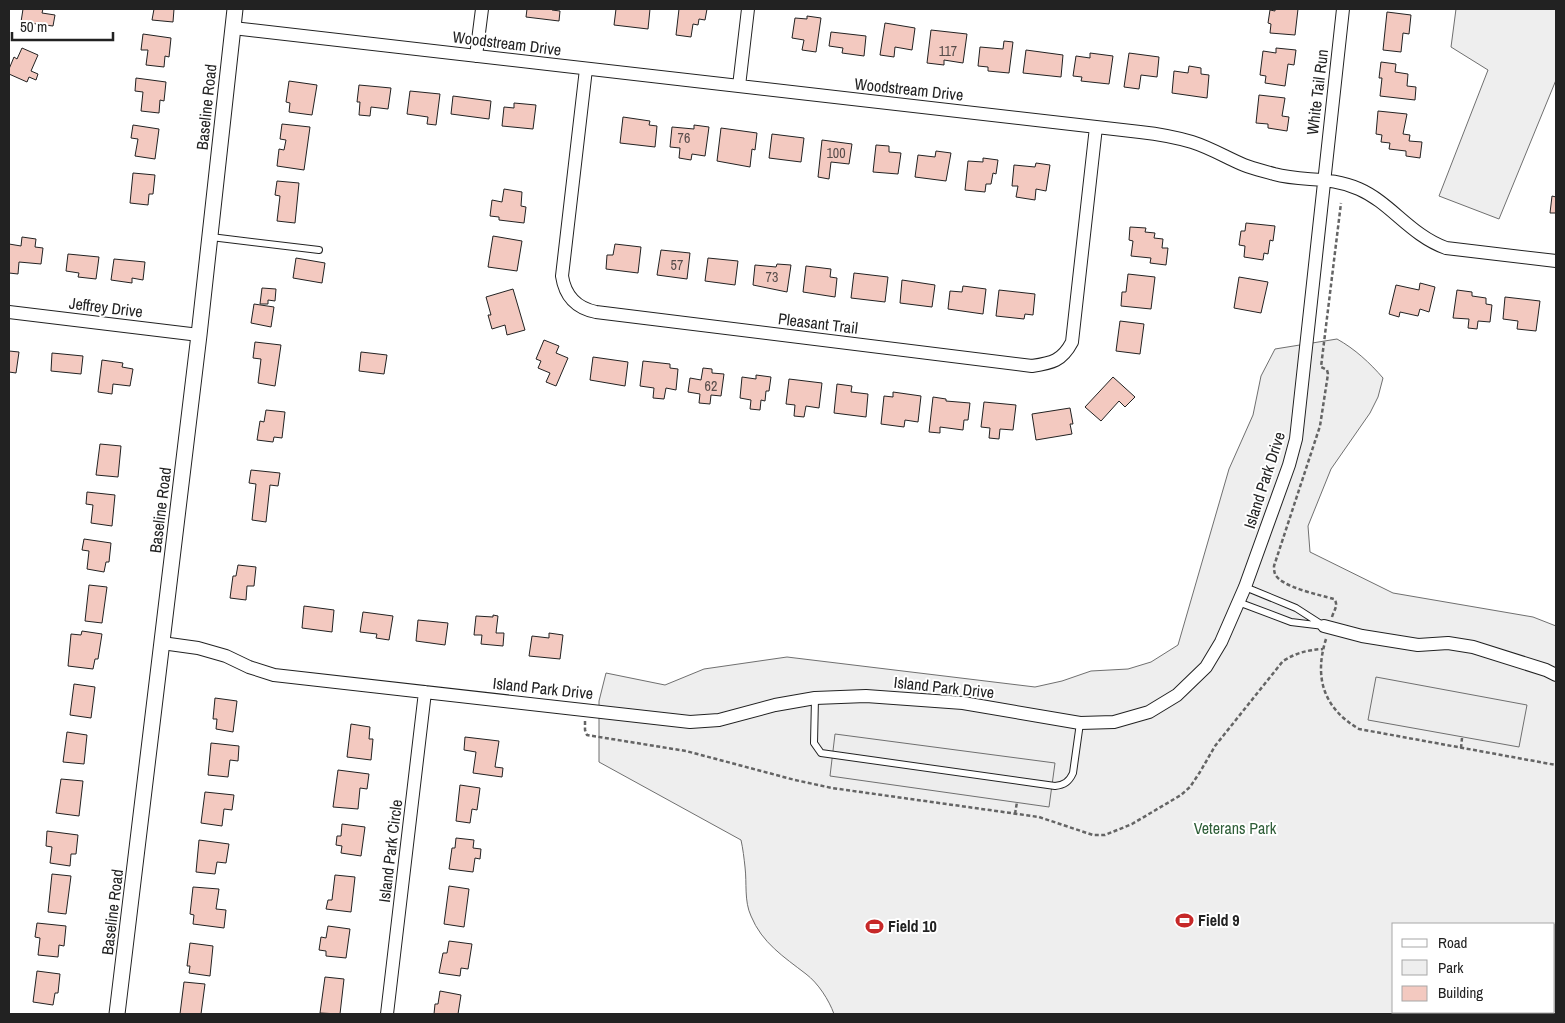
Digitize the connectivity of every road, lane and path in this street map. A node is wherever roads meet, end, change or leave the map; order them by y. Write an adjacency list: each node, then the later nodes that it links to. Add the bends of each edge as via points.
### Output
1 (235, 9): 5 (street, Baseline Road)
2 (482, 9): 6 (street)
3 (748, 9): 8 (street)
4 (1343, 9): 10 (street, White Tail Run)
5 (233, 28): 6 (street, Woodstream Drive); 12 (street, Baseline Road)
6 (476, 56): 7 (street, Woodstream Drive)
7 (586, 69): 8 (street, Woodstream Drive); 9 (street, Pleasant Trail, via 562,276 569,297 577,305 596,312 1032,366 1058,359 1072,342)
8 (739, 86): 9 (street, Woodstream Drive)
9 (1096, 126): 10 (street, Woodstream Drive, via 1171,137 1218,152 1243,165 1276,174)
10 (1323, 179): 14 (street, Woodstream Drive, via 1341,182 1373,196 1421,236 1446,248); 17 (street, Island Park Drive, via 1296,439)
11 (1341, 203): 19 (path, via 1321,367 1328,374 1320,426 1274,566 1275,574 1284,582 1334,599 1337,606)
12 (210, 237): 13 (lane); 16 (street, Baseline Road)
13 (319, 250)
14 (1556, 261)
15 (9, 312): 16 (street, Jeffrey Drive)
16 (199, 335): 20 (street, Baseline Road)
17 (1245, 587): 18 (street, Island Park Drive); 19 (lane, via 1296,608)
18 (1238, 602): 19 (lane, via 1291,622); 26 (street, Island Park Drive, via 1221,642 1206,666 1178,695 1149,712 1114,722)
19 (1326, 627): 21 (path); 22 (street, via 1418,645 1448,643 1473,647)
20 (162, 643): 23 (street, Island Park Drive, via 198,648 274,674); 32 (street, Baseline Road)
21 (1323, 649): 28 (path, via 1321,682 1332,706 1349,724 1374,733); 31 (path, via 1308,650 1283,661 1215,746 1190,787 1181,796 1132,824 1105,835 1092,835 1039,817)
22 (1556, 675)
23 (425, 692): 25 (street, Island Park Drive); 33 (street, Island Park Circle)
24 (815, 698): 25 (street, Island Park Drive, via 719,720 690,722); 26 (street, Island Park Drive, via 866,696 963,703); 26 (lane, via 814,743 821,753 1055,786 1069,780 1073,773)
25 (586, 709): 31 (path, via 587,735 686,750 832,788)
26 (1080, 723)
27 (1462, 738): 28 (path)
28 (1461, 748): 29 (path)
29 (1556, 765)
30 (1017, 802): 31 (path)
31 (1015, 814)
32 (117, 1014)
33 (387, 1014)

